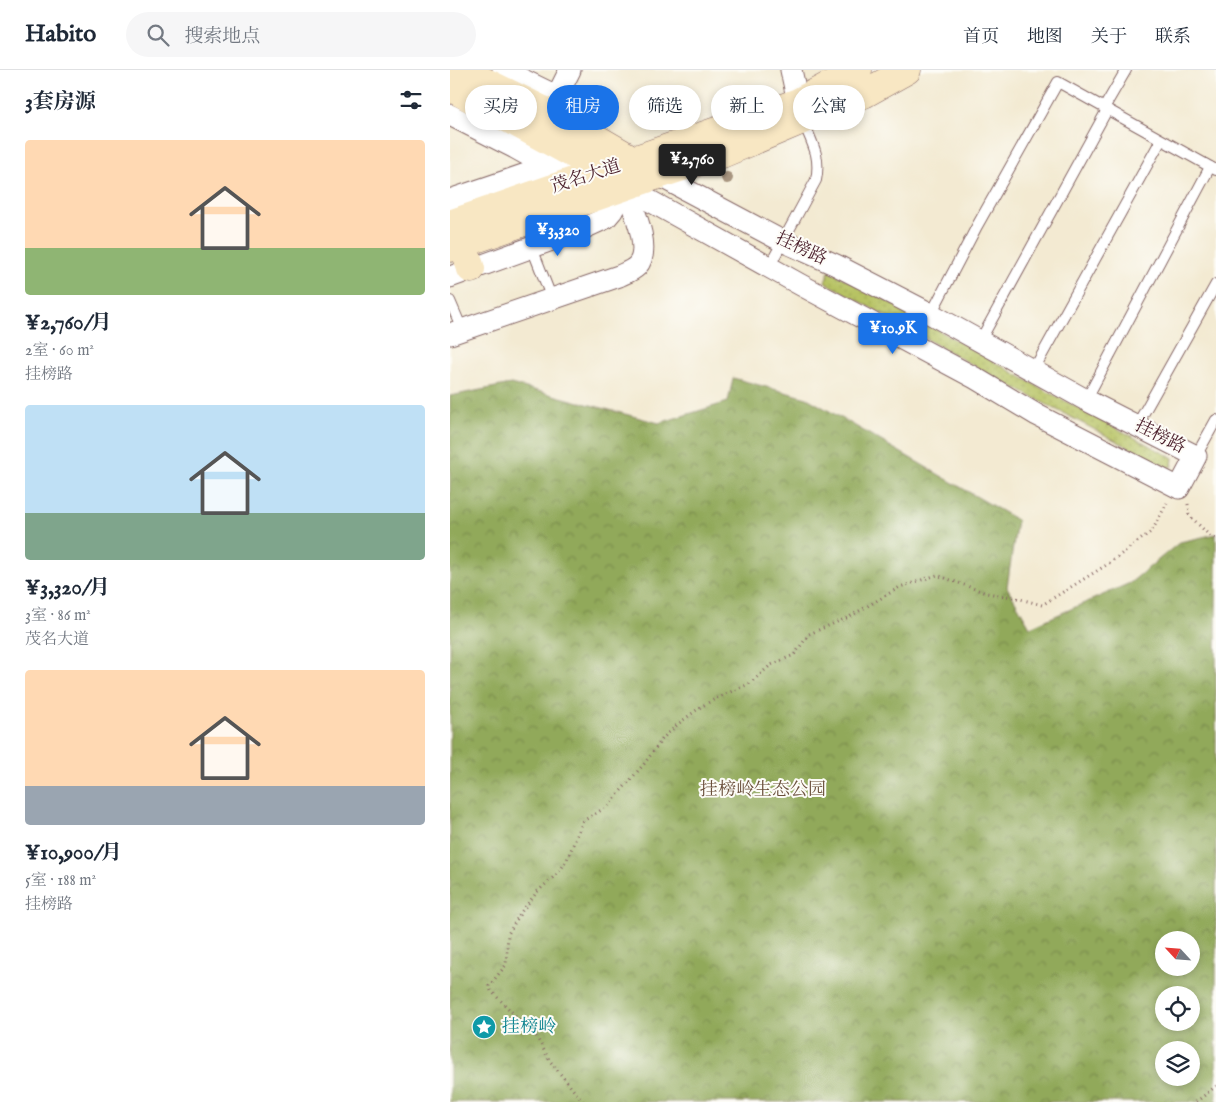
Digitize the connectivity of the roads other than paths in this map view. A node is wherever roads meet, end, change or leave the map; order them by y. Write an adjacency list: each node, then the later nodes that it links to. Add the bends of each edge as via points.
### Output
1 (461, 70): 14 (main road, 挂榜路)
2 (503, 70): 13 (street)
3 (570, 70): 8 (street)
4 (791, 70): 9 (street)
5 (858, 70): 10 (main road, 茂名大道)
6 (907, 70): 12 (main road, 茂名大道)
7 (1126, 70): 15 (lane)
8 (563, 85)
9 (794, 85)
10 (837, 85)
11 (450, 87): 25 (main road, 挂榜路)
12 (865, 93)
13 (547, 101)
14 (547, 103)
15 (1106, 109): 21 (lane); 36 (lane, via 1058,82); 38 (lane)
16 (793, 113): 22 (main road, 茂名大道)
17 (450, 115): 23 (street)
18 (793, 115): 26 (main road, 茂名大道, via 722,154)
19 (585, 130): 22 (main road, 挂榜路)
20 (807, 130): 29 (lane, via 819,166 816,180)
21 (1161, 140): 24 (lane); 39 (lane)
22 (635, 161): 25 (main road, 茂名大道); 26 (main road, 挂榜路)
23 (551, 168): 25 (street); 28 (street, via 535,171)
24 (1213, 169): 40 (lane)
25 (591, 175): 27 (main road, 挂榜路); 28 (main road, 茂名大道)
26 (658, 175): 27 (main road, 茂名大道); 29 (street, 挂榜路)
27 (625, 187): 28 (main road, 茂名大道); 30 (street, via 606,218); 31 (street, 挂榜路); 34 (street, via 642,238 642,256 638,266 619,276)
28 (453, 225): 32 (main road)
29 (782, 241): 31 (lane); 36 (street, 挂榜路)
30 (532, 248): 32 (street); 34 (lane)
31 (769, 268): 43 (street, 挂榜路, via 975,378 1037,415 1179,488)
32 (461, 273)
33 (1216, 284): 42 (lane)
34 (552, 299): 37 (street)
35 (450, 301): 37 (lane)
36 (930, 314): 38 (street, 挂榜路)
37 (456, 332)
38 (980, 340): 39 (street, 挂榜路)
39 (1033, 371): 40 (street, 挂榜路)
40 (1086, 400): 42 (street, 挂榜路)
41 (1216, 420): 43 (lane)
42 (1137, 425): 43 (street, 挂榜路)
43 (1196, 456)

